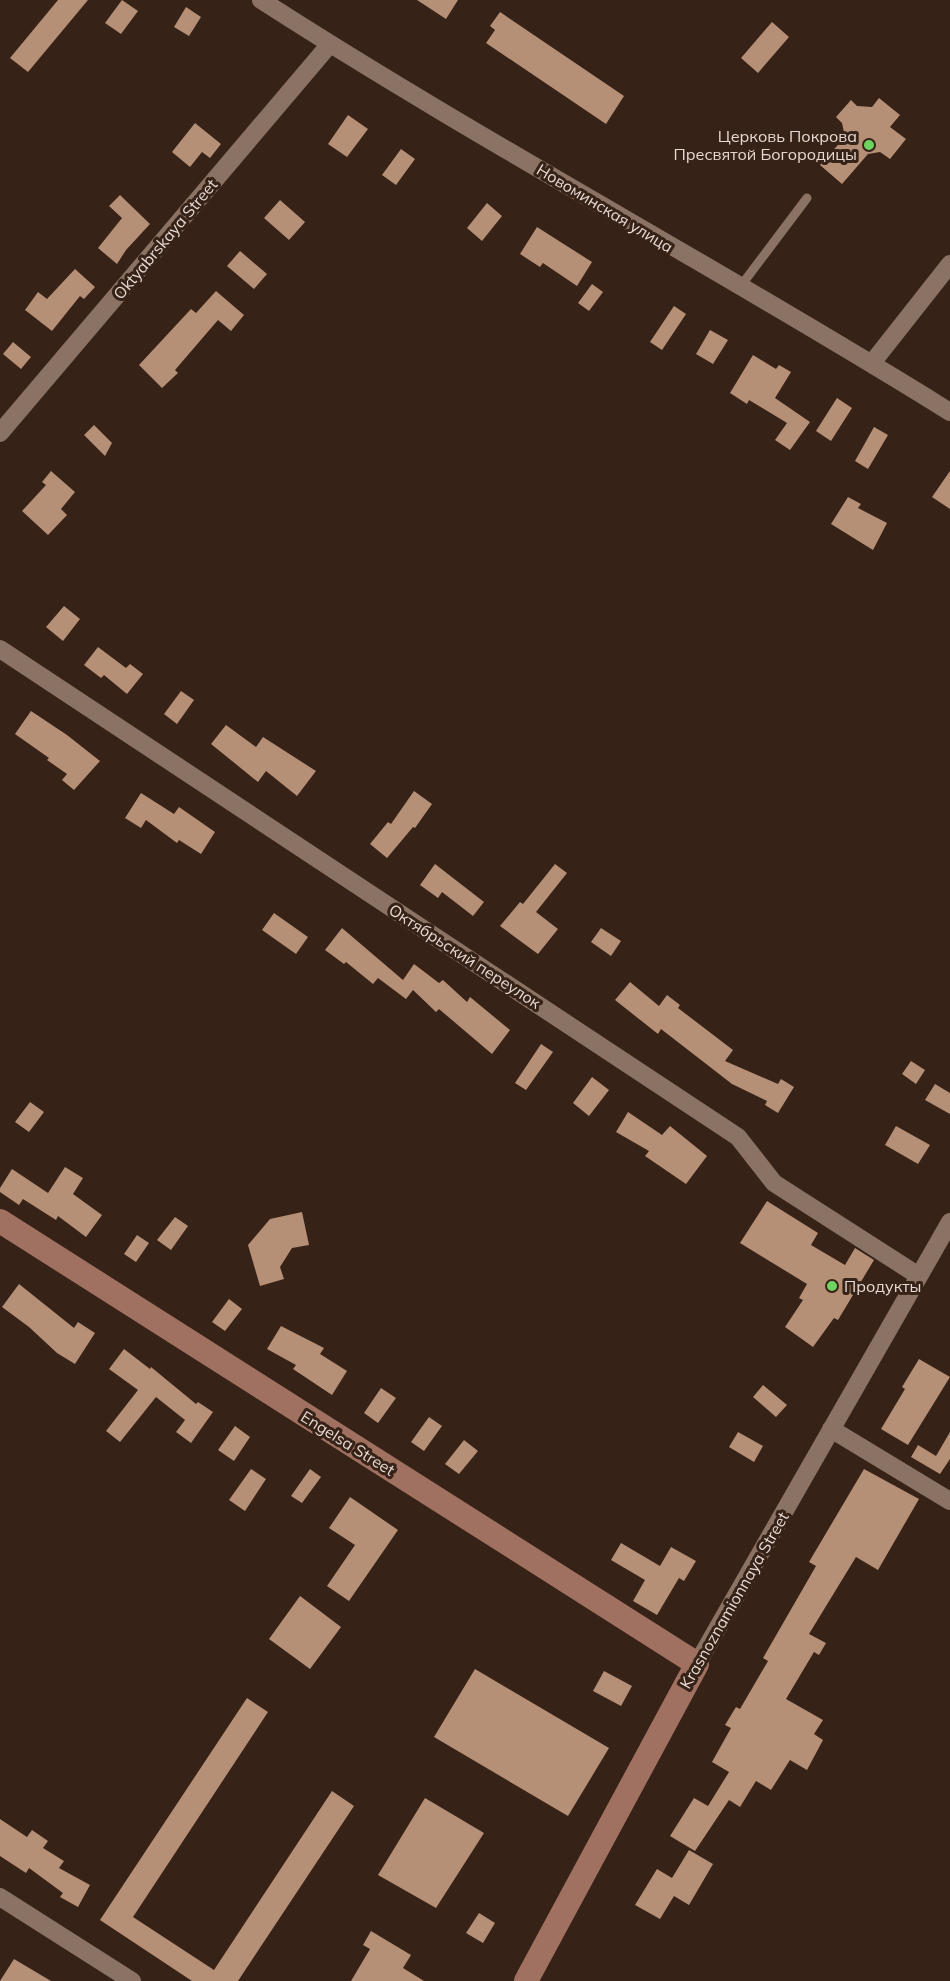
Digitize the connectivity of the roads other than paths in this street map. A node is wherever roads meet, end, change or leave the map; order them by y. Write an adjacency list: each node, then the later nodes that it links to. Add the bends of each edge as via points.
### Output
1 (261, 0): 2 (street, Новоминская улица)
2 (330, 44): 5 (street, Новоминская улица); 8 (street, Oktyabrskaya Street)
3 (807, 198): 5 (lane)
4 (950, 264): 6 (street)
5 (740, 287): 6 (street, Новоминская улица)
6 (872, 363): 7 (street, Новоминская улица)
7 (950, 412)
8 (0, 433)
9 (0, 649): 12 (street, Октябрьский переулок, via 738,1137 774,1183)
10 (0, 1221): 15 (main road, Engelsa Street)
11 (950, 1222): 12 (street, Krasnoznamionnaya Street)
12 (919, 1276): 13 (street, Krasnoznamionnaya Street)
13 (831, 1429): 14 (street); 15 (street, Krasnoznamionnaya Street)
14 (950, 1501)
15 (697, 1664): 18 (main road, Krasnoznamionnaya Street)
16 (0, 1897): 17 (street)
17 (132, 1981)
18 (526, 1981)

